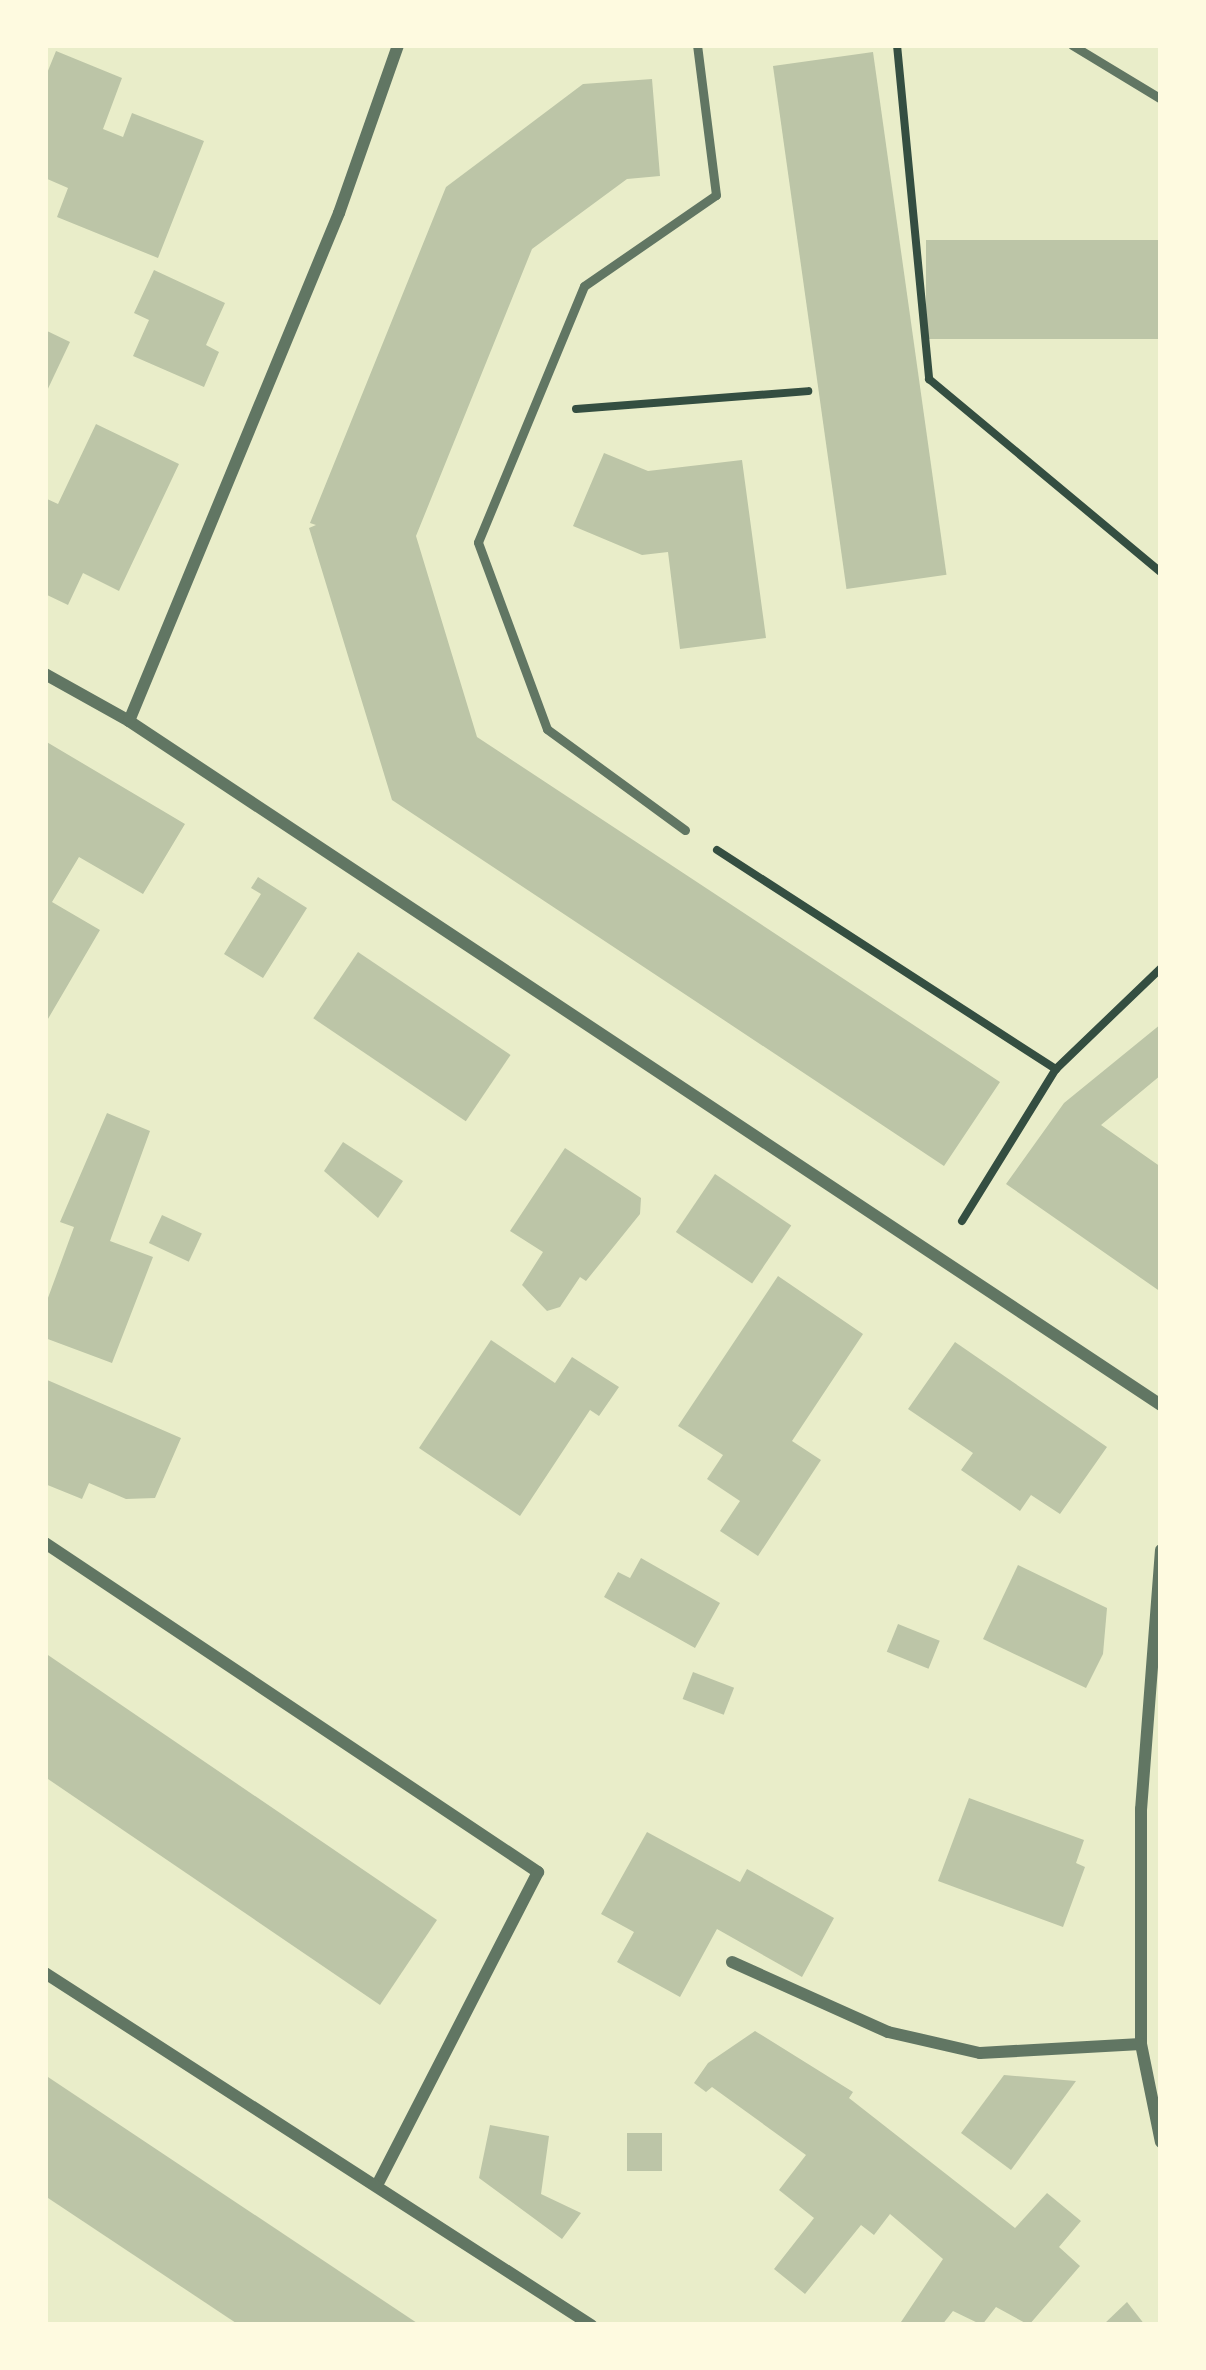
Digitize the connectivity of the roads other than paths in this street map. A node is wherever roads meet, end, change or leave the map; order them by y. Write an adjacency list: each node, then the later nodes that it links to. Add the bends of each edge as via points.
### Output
1 (398, 45): 6 (street, via 338,213)
2 (697, 45): 7 (lane, via 716,195 584,286 478,542 547,729)
3 (1072, 45): 4 (lane)
4 (1161, 99)
5 (45, 674): 6 (street)
6 (129, 721): 8 (street)
7 (685, 830)
8 (1161, 1405)
9 (45, 1543): 15 (street, via 538,1872)
10 (1161, 1550): 13 (street, via 1141,1809)
11 (732, 1962): 13 (street, via 888,2032 980,2053)
12 (45, 1973): 15 (street)
13 (1141, 2044): 14 (street)
14 (1161, 2142)
15 (379, 2181): 16 (street)
16 (591, 2325)

